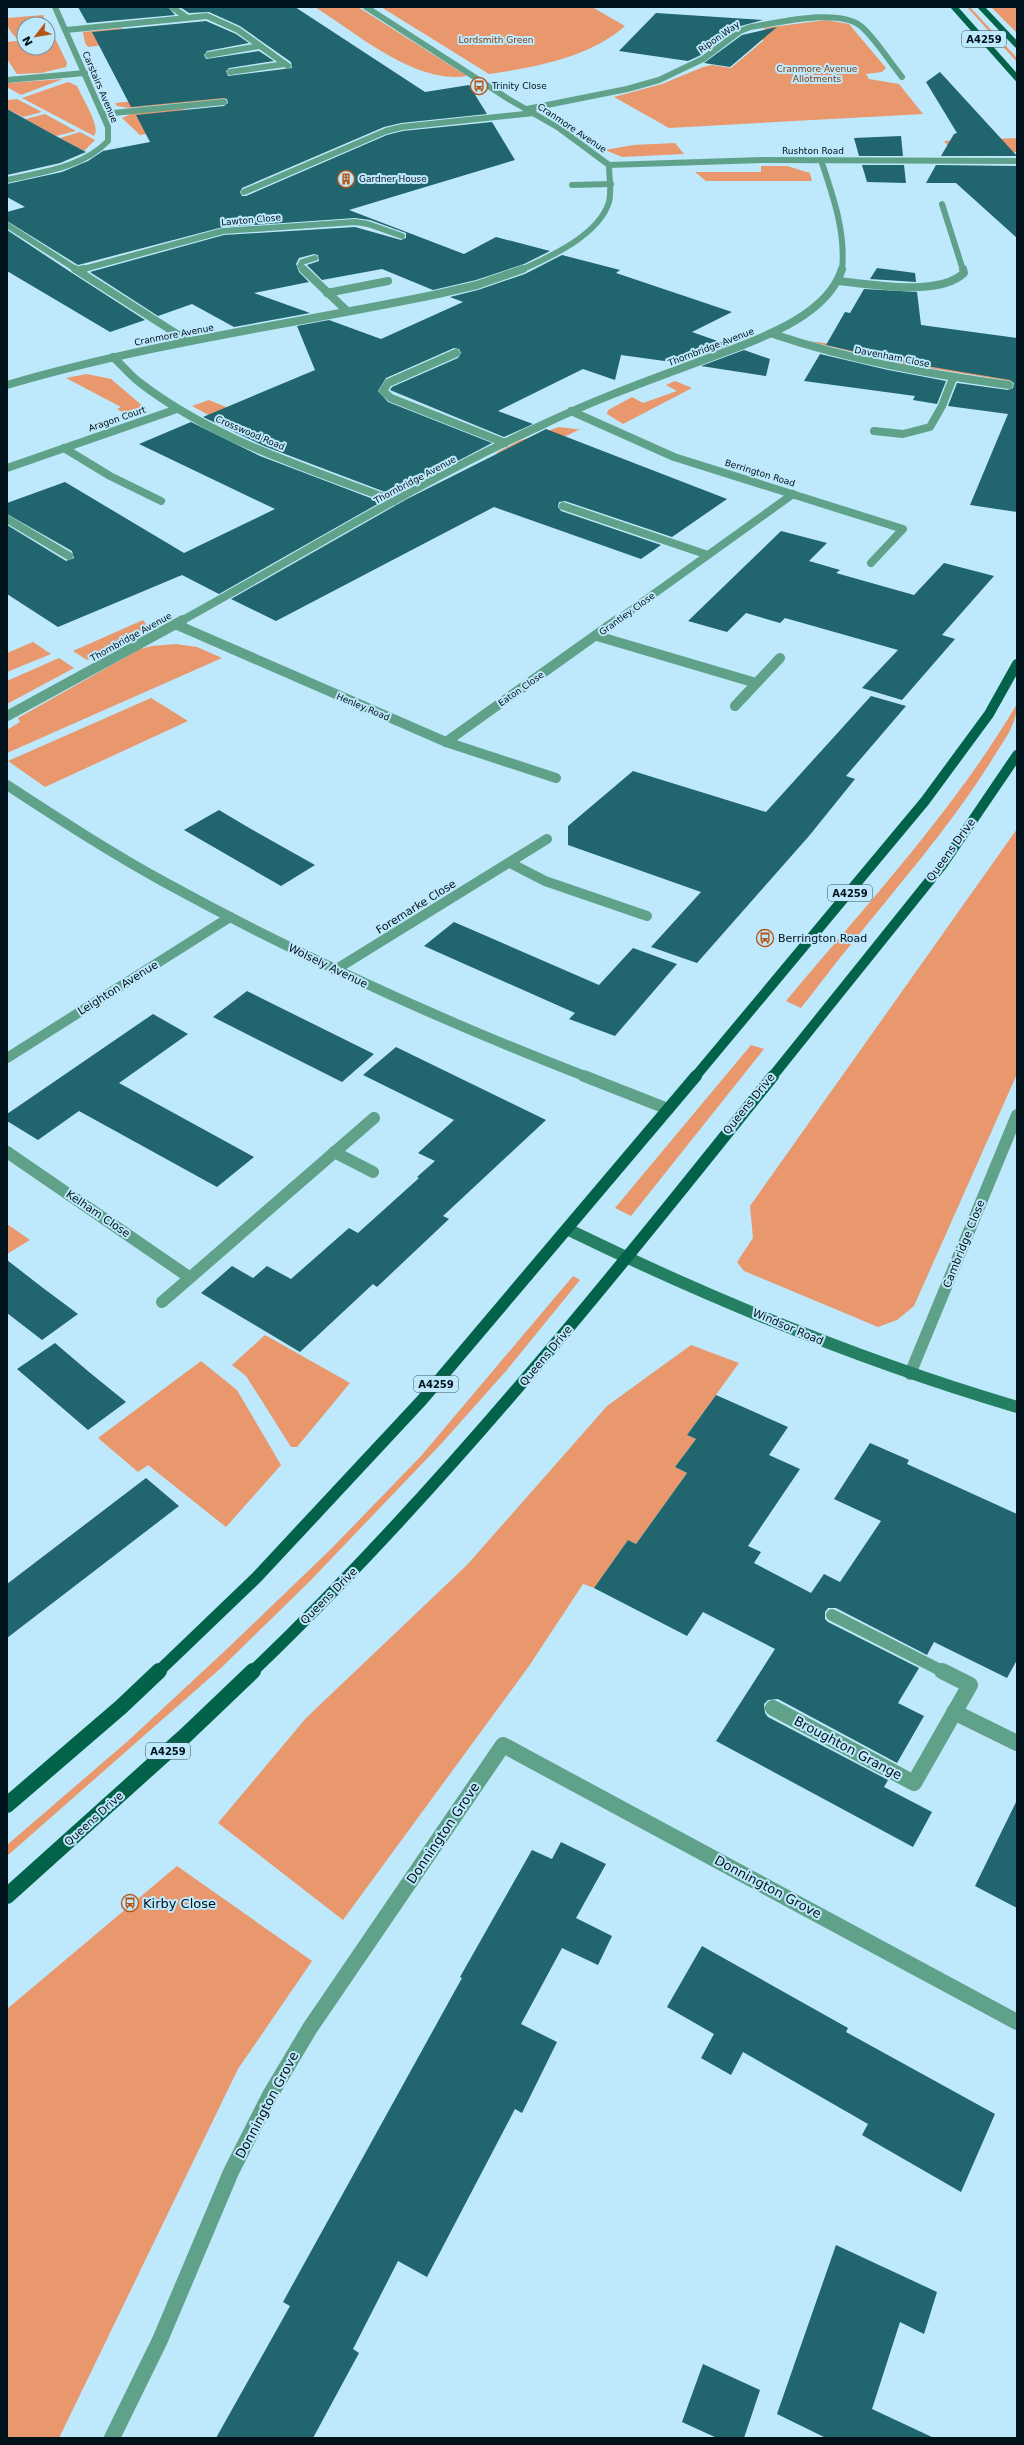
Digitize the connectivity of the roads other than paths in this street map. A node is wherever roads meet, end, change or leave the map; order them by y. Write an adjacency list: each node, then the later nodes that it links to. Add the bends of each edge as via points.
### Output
1 (55, 7): 7 (street, Carstairs Avenue)
2 (172, 7): 6 (street)
3 (366, 7): 17 (street, Cranmore Avenue)
4 (954, 7): 14 (main road, A4259)
5 (981, 7): 8 (main road, A4259)
6 (186, 17): 7 (street); 9 (street, via 216,18)
7 (66, 30): 12 (street, Carstairs Avenue)
8 (1017, 45)
9 (259, 46): 10 (street); 11 (street, via 286,65)
10 (208, 55)
11 (230, 72)
12 (85, 73): 15 (street); 19 (street, Carstairs Avenue)
13 (902, 77): 17 (street, Ripon Way, via 860,26 845,18 822,17 745,29 704,59 643,85)
14 (1017, 78)
15 (7, 80)
16 (224, 102): 19 (street)
17 (527, 109): 18 (street, Cranmore Avenue)
18 (534, 113): 22 (street, Cranmore Avenue); 26 (street, via 402,127)
19 (102, 114): 23 (street, Carstairs Avenue, via 108,127 108,141 97,152 63,166)
20 (821, 160): 21 (street, Rushton Road); 22 (street, Rushton Road); 33 (street, via 844,245)
21 (1017, 161)
22 (609, 165): 24 (street, Cranmore Avenue)
23 (7, 180)
24 (611, 184): 25 (street); 35 (street, Cranmore Avenue, via 607,206 593,226 572,243 544,259 511,273 460,289)
25 (572, 185)
26 (244, 192)
27 (942, 204): 33 (street, via 964,273 960,278 934,286)
28 (7, 226): 31 (street)
29 (402, 236): 31 (street, Lawton Close, via 355,222 242,228)
30 (315, 258): 34 (street, via 302,262 300,266)
31 (80, 270): 37 (street)
32 (388, 281): 34 (street)
33 (838, 281): 36 (street, Thornbridge Avenue, via 810,309)
34 (327, 293): 35 (street)
35 (347, 311): 37 (street, Cranmore Avenue)
36 (773, 334): 40 (street, Davenham Close, via 851,358); 44 (street, Thornbridge Avenue)
37 (188, 340): 39 (street, Cranmore Avenue)
38 (456, 353): 46 (street, via 388,383 383,391 391,398)
39 (113, 356): 41 (street, Cranmore Avenue); 43 (street, Crosswood Road, via 138,381)
40 (953, 378): 42 (street, Davenham Close); 45 (street, via 930,427 903,434)
41 (7, 385)
42 (1009, 385)
43 (177, 409): 47 (street, Aragon Court); 51 (street, Crosswood Road, via 213,428)
44 (571, 410): 46 (street, Thornbridge Avenue); 49 (street, Berrington Road, via 674,457)
45 (874, 431)
46 (505, 443): 51 (street, Thornbridge Avenue)
47 (64, 448): 48 (street, Aragon Court); 50 (street, via 110,476)
48 (7, 468)
49 (792, 494): 54 (street, Grantley Close); 56 (street, Berrington Road, via 903,529)
50 (161, 501)
51 (394, 501): 57 (street, Thornbridge Avenue)
52 (563, 506): 54 (street)
53 (7, 519): 55 (street)
54 (708, 555): 58 (street, Grantley Close)
55 (70, 556)
56 (872, 563)
57 (175, 624): 63 (street, Thornbridge Avenue); 64 (street, Henley Road)
58 (597, 636): 61 (street, Grantley Close); 64 (street, Eaton Close)
59 (780, 658): 61 (street)
60 (1017, 664): 74 (main road, A4259, via 989,714 925,801)
61 (756, 682): 62 (street)
62 (735, 706)
63 (7, 716)
64 (446, 742): 66 (street, Henley Road)
65 (1017, 755): 81 (main road, Queens Drive / A4259, via 942,864)
66 (556, 778)
67 (7, 785): 71 (street, Wolsely Avenue)
68 (547, 839): 69 (street, Foremarke Close)
69 (510, 863): 70 (street, via 545,881); 72 (street, Foremarke Close)
70 (647, 916)
71 (230, 918): 72 (street, Wolsely Avenue); 73 (street, Leighton Avenue)
72 (335, 970): 74 (street, Wolsely Avenue, via 477,1033)
73 (7, 1058)
74 (668, 1109): 80 (main road, A4259)
75 (1017, 1115): 84 (street, Cambridge Close)
76 (374, 1118): 78 (street)
77 (7, 1152): 82 (street, Kelham Close)
78 (334, 1152): 79 (street); 82 (street)
79 (373, 1172)
80 (566, 1229): 81 (street, Windsor Road); 90 (main road, A4259, via 422,1400 295,1539 121,1707)
81 (627, 1258): 84 (street, Windsor Road, via 836,1347); 91 (main road, Queens Drive / A4259, via 486,1427 325,1602 180,1740)
82 (189, 1277): 83 (street)
83 (162, 1302)
84 (910, 1374): 85 (street, Windsor Road)
85 (1017, 1407)
86 (832, 1615): 88 (street, Broughton Grange, via 970,1685)
87 (773, 1708): 88 (street, Broughton Grange, via 914,1783)
88 (954, 1712): 89 (street)
89 (1017, 1743)
90 (7, 1805)
91 (7, 1896)
92 (1017, 2022): 93 (street, Donnington Grove, via 503,1745 310,2028 270,2096 232,2172 160,2340)
93 (112, 2438)

